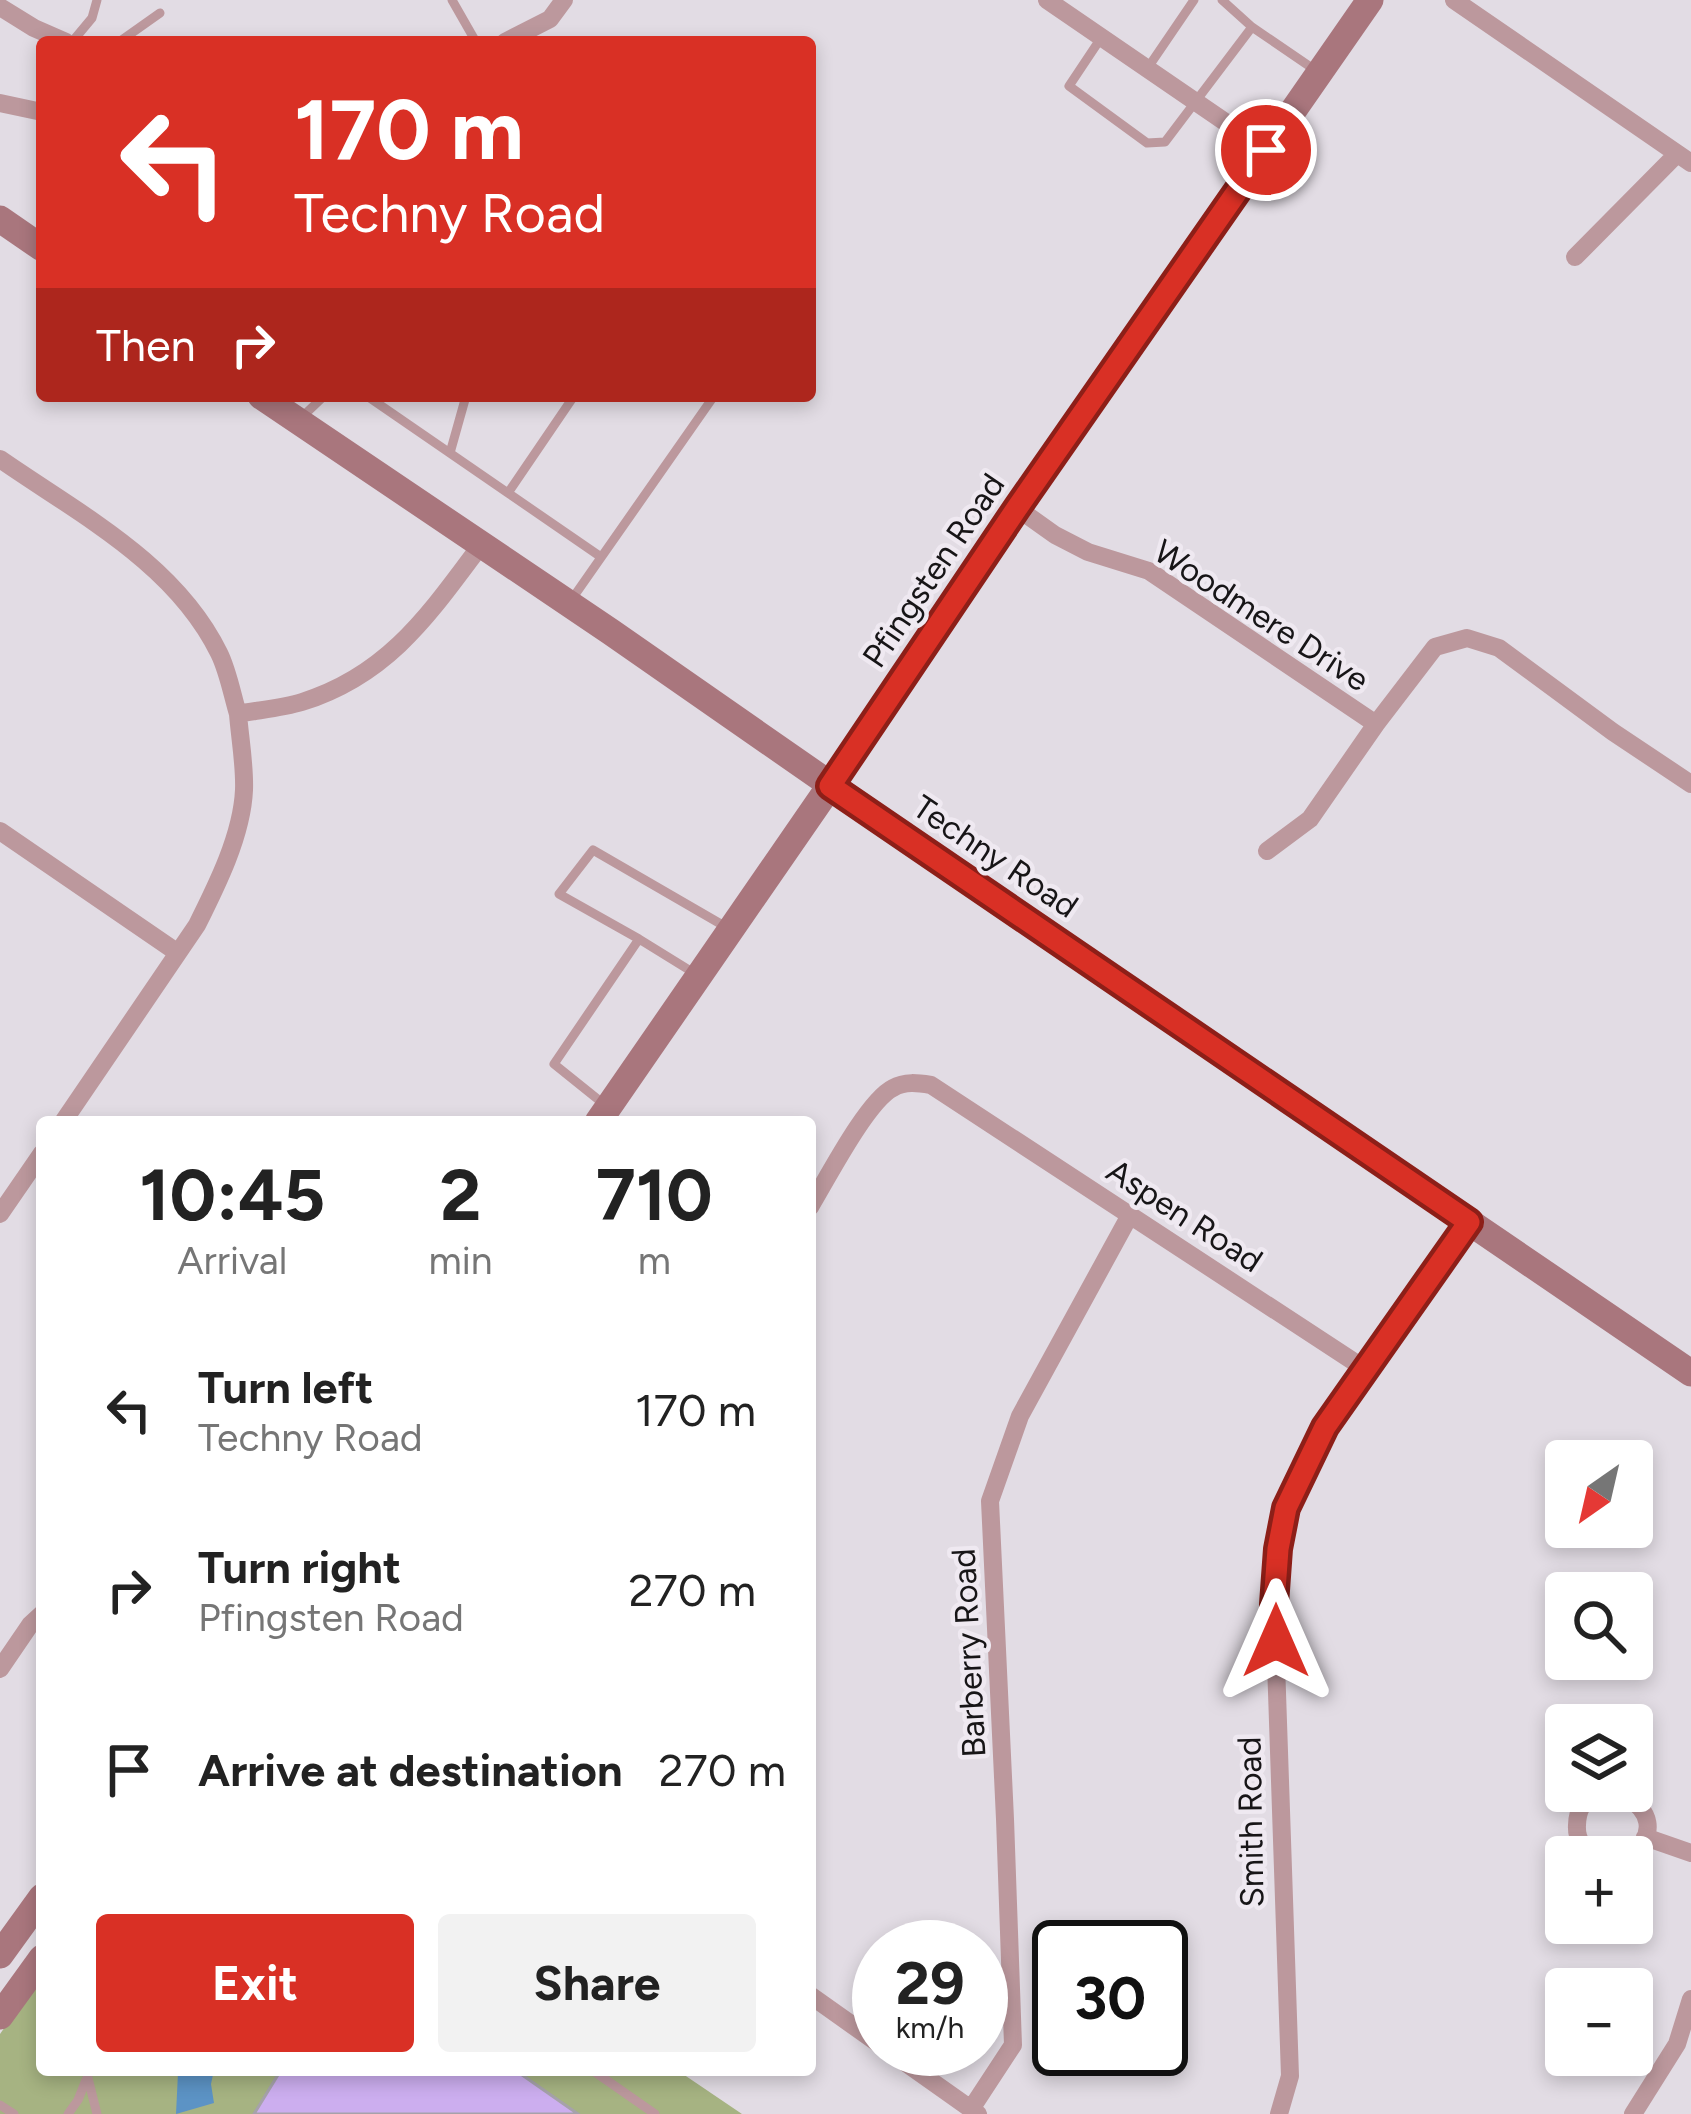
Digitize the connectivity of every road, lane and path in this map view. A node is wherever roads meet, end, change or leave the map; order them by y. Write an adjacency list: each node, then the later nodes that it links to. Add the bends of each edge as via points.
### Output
1 (97, 0): 13 (lane)
2 (452, 0): 15 (lane)
3 (564, 0): 16 (street, via 550,19)
4 (1047, 0): 17 (street)
5 (1194, 0): 18 (lane)
6 (1222, 0): 11 (lane)
7 (1370, 0): 19 (main road, Pfingsten Road)
8 (1454, 0): 24 (street)
9 (0, 7): 12 (street)
10 (160, 13): 14 (lane)
11 (1252, 27): 19 (lane); 20 (lane)
12 (54, 36)
13 (75, 36)
14 (127, 36)
15 (473, 36)
16 (517, 36)
17 (1101, 38): 18 (street); 20 (lane, via 1069,86 1147,143 1165,142)
18 (1147, 69): 20 (street)
19 (1319, 73): 23 (main road, Pfingsten Road)
20 (1194, 102): 23 (street)
21 (0, 103): 22 (street)
22 (36, 111)
23 (1266, 150): 38 (main road, Pfingsten Road)
24 (1684, 158): 27 (street)
25 (0, 219): 26 (main road)
26 (36, 244)
27 (1575, 257)
28 (270, 402): 34 (main road, Techny Road)
29 (318, 402): 34 (lane)
30 (377, 402): 35 (lane)
31 (464, 402): 35 (lane)
32 (570, 402): 37 (lane)
33 (710, 402): 40 (lane)
34 (298, 421): 39 (main road, Techny Road)
35 (450, 453): 37 (lane)
36 (0, 459): 42 (street, via 156,568 202,622)
37 (508, 493): 40 (lane)
38 (1017, 508): 43 (street, Woodmere Drive, via 1088,553 1148,571); 45 (main road, Pfingsten Road)
39 (481, 544): 41 (main road, Techny Road); 42 (street, via 423,623 359,677 303,701)
40 (601, 557): 41 (lane)
41 (569, 604): 45 (main road, Techny Road)
42 (238, 714): 50 (street, via 244,791 232,846)
43 (1376, 724): 44 (street, Woodmere Drive, via 1435,647 1467,638 1499,648); 47 (street, via 1310,819)
44 (1691, 784)
45 (830, 786): 48 (main road, Pfingsten Road); 58 (main road, Techny Road)
46 (0, 831): 50 (street)
47 (1267, 851)
48 (731, 930): 49 (lane, via 593,850 560,894); 51 (main road, Pfingsten Road)
49 (639, 939): 51 (lane); 52 (lane, via 554,1064)
50 (178, 953): 53 (street)
51 (699, 976): 52 (main road, Pfingsten Road)
52 (603, 1115)
53 (67, 1116)
54 (36, 1161): 56 (street)
55 (816, 1197): 57 (street, Aspen Road, via 888,1090 931,1085)
56 (1, 1210)
57 (1130, 1215): 59 (street, Aspen Road); 79 (street, Barberry Road, via 1020,1416 990,1501 1012,2045)
58 (1469, 1222): 59 (street, Smith Road); 60 (main road, Techny Road)
59 (1365, 1369): 84 (street, Smith Road, via 1325,1427 1286,1508 1278,1549 1289,2076)
60 (1691, 1373)
61 (36, 1620): 62 (street)
62 (0, 1669)
63 (1580, 1836): 64 (street, via 1584,1805 1617,1792 1636,1802)
64 (1645, 1836)
65 (1653, 1840): 66 (street)
66 (1691, 1853)
67 (36, 1905): 68 (main road)
68 (0, 1954)
69 (36, 1966): 72 (main road)
70 (816, 1999): 73 (street)
71 (1691, 1999): 85 (street, via 1677,2044)
72 (0, 2016)
73 (852, 2025)
74 (85, 2076): 81 (lane)
75 (87, 2076): 82 (lane)
76 (601, 2076): 83 (lane)
77 (924, 2076): 79 (street)
78 (0, 2105): 80 (lane)
79 (975, 2112)
80 (14, 2114)
81 (68, 2114)
82 (97, 2114)
83 (655, 2114)
84 (1279, 2114)
85 (1633, 2114)

